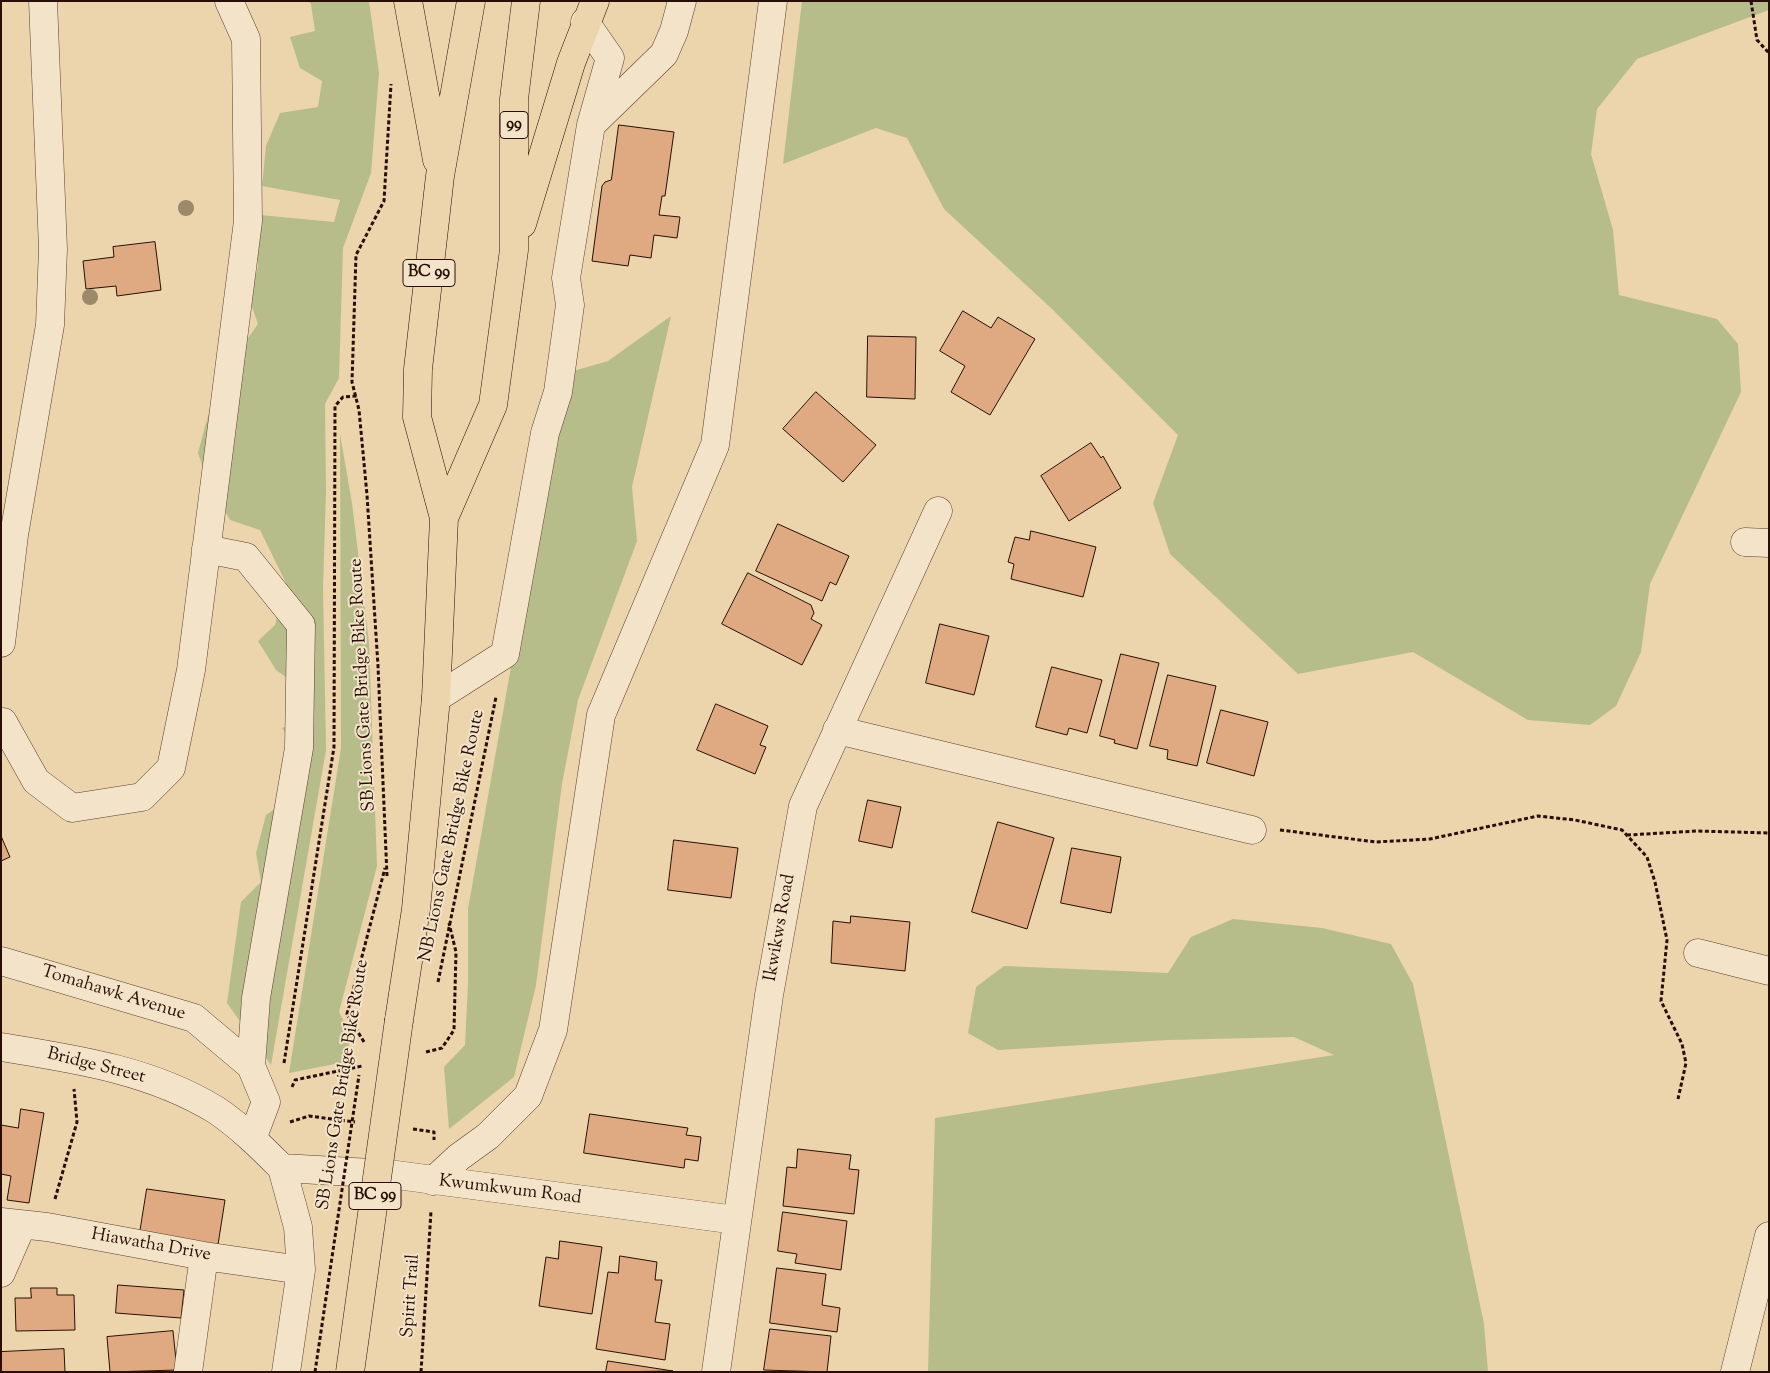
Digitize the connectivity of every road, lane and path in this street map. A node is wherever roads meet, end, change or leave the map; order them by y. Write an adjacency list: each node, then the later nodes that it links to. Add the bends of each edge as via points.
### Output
1 (43, 1): 20 (street, via 53,249 50,325 14,536)
2 (229, 1): 19 (street, via 246,39 248,221)
3 (408, 1): 15 (highway)
4 (451, 1): 11 (highway)
5 (471, 1): 11 (highway)
6 (526, 1): 16 (highway, 99, via 514,99)
7 (682, 1): 14 (street, via 664,54)
8 (772, 1): 44 (street, via 715,445 601,715 553,1030 528,1096 488,1136)
9 (1751, 1): 12 (path, via 1757,40)
10 (590, 12): 14 (street, via 610,58); 16 (highway)
11 (463, 50): 15 (highway)
12 (1769, 53)
13 (391, 81): 28 (path, SB Lions Gate Bridge Bike Route, via 384,201 356,255 352,382 357,396 366,485)
14 (591, 125): 21 (street, via 566,278 570,304 558,392 545,433)
15 (440, 176): 18 (highway, BC 99, via 418,369 418,417)
16 (514, 250): 18 (highway, BC 99, via 493,405)
17 (938, 511): 24 (street, Ikwikws Road)
18 (444, 518): 22 (highway, BC 99)
19 (206, 549): 23 (street, via 191,670 171,768 142,797 72,808 36,781); 38 (street, via 246,557 301,624 299,748 256,998)
20 (1, 643)
21 (505, 654): 22 (street); 32 (path, NB Lions Gate Bridge Bike Route)
22 (436, 698): 55 (highway, BC 99, bridge, via 416,908)
23 (2, 719)
24 (837, 730): 25 (street); 45 (street, Ikwikws Road, via 803,806 769,995)
25 (1252, 830): 27 (path, via 1297,831 1376,842 1430,839 1538,816 1585,822 1622,830)
26 (1769, 833): 27 (path, via 1697,831)
27 (1626, 835): 41 (path, via 1647,857 1667,940 1661,1001 1682,1044 1686,1063)
28 (387, 879)
29 (1698, 953): 31 (street)
30 (1, 961): 38 (street, Tomahawk Avenue, via 194,1018)
31 (1769, 971)
32 (436, 987)
33 (366, 1034): 35 (path, SB Lions Gate Bridge Bike Route)
34 (1, 1047): 42 (street, Bridge Street, via 119,1068 173,1088 216,1111)
35 (363, 1052)
36 (361, 1061): 54 (path, SB Lions Gate Bridge Bike Route, bridge)
37 (368, 1064): 39 (path)
38 (251, 1066): 42 (street, Tomahawk Avenue, via 266,1102)
39 (295, 1080)
40 (73, 1083): 47 (path, via 77,1122)
41 (1678, 1099)
42 (252, 1139): 43 (street, Bridge Street)
43 (282, 1168): 44 (street, Kwumkwum Road, via 389,1174); 50 (street, via 298,1227)
44 (433, 1181): 45 (street, Kwumkwum Road)
45 (736, 1220): 57 (street, Ikwikws Road)
46 (430, 1222): 56 (path, Spirit Trail)
47 (23, 1225): 49 (street, Hiawatha Drive); 51 (street)
48 (1769, 1236): 58 (street)
49 (204, 1256): 50 (street, Hiawatha Drive); 52 (street)
50 (301, 1270): 53 (street)
51 (1, 1273)
52 (188, 1372)
53 (286, 1372)
54 (315, 1372)
55 (350, 1372)
56 (421, 1372)
57 (716, 1372)
58 (1735, 1372)

